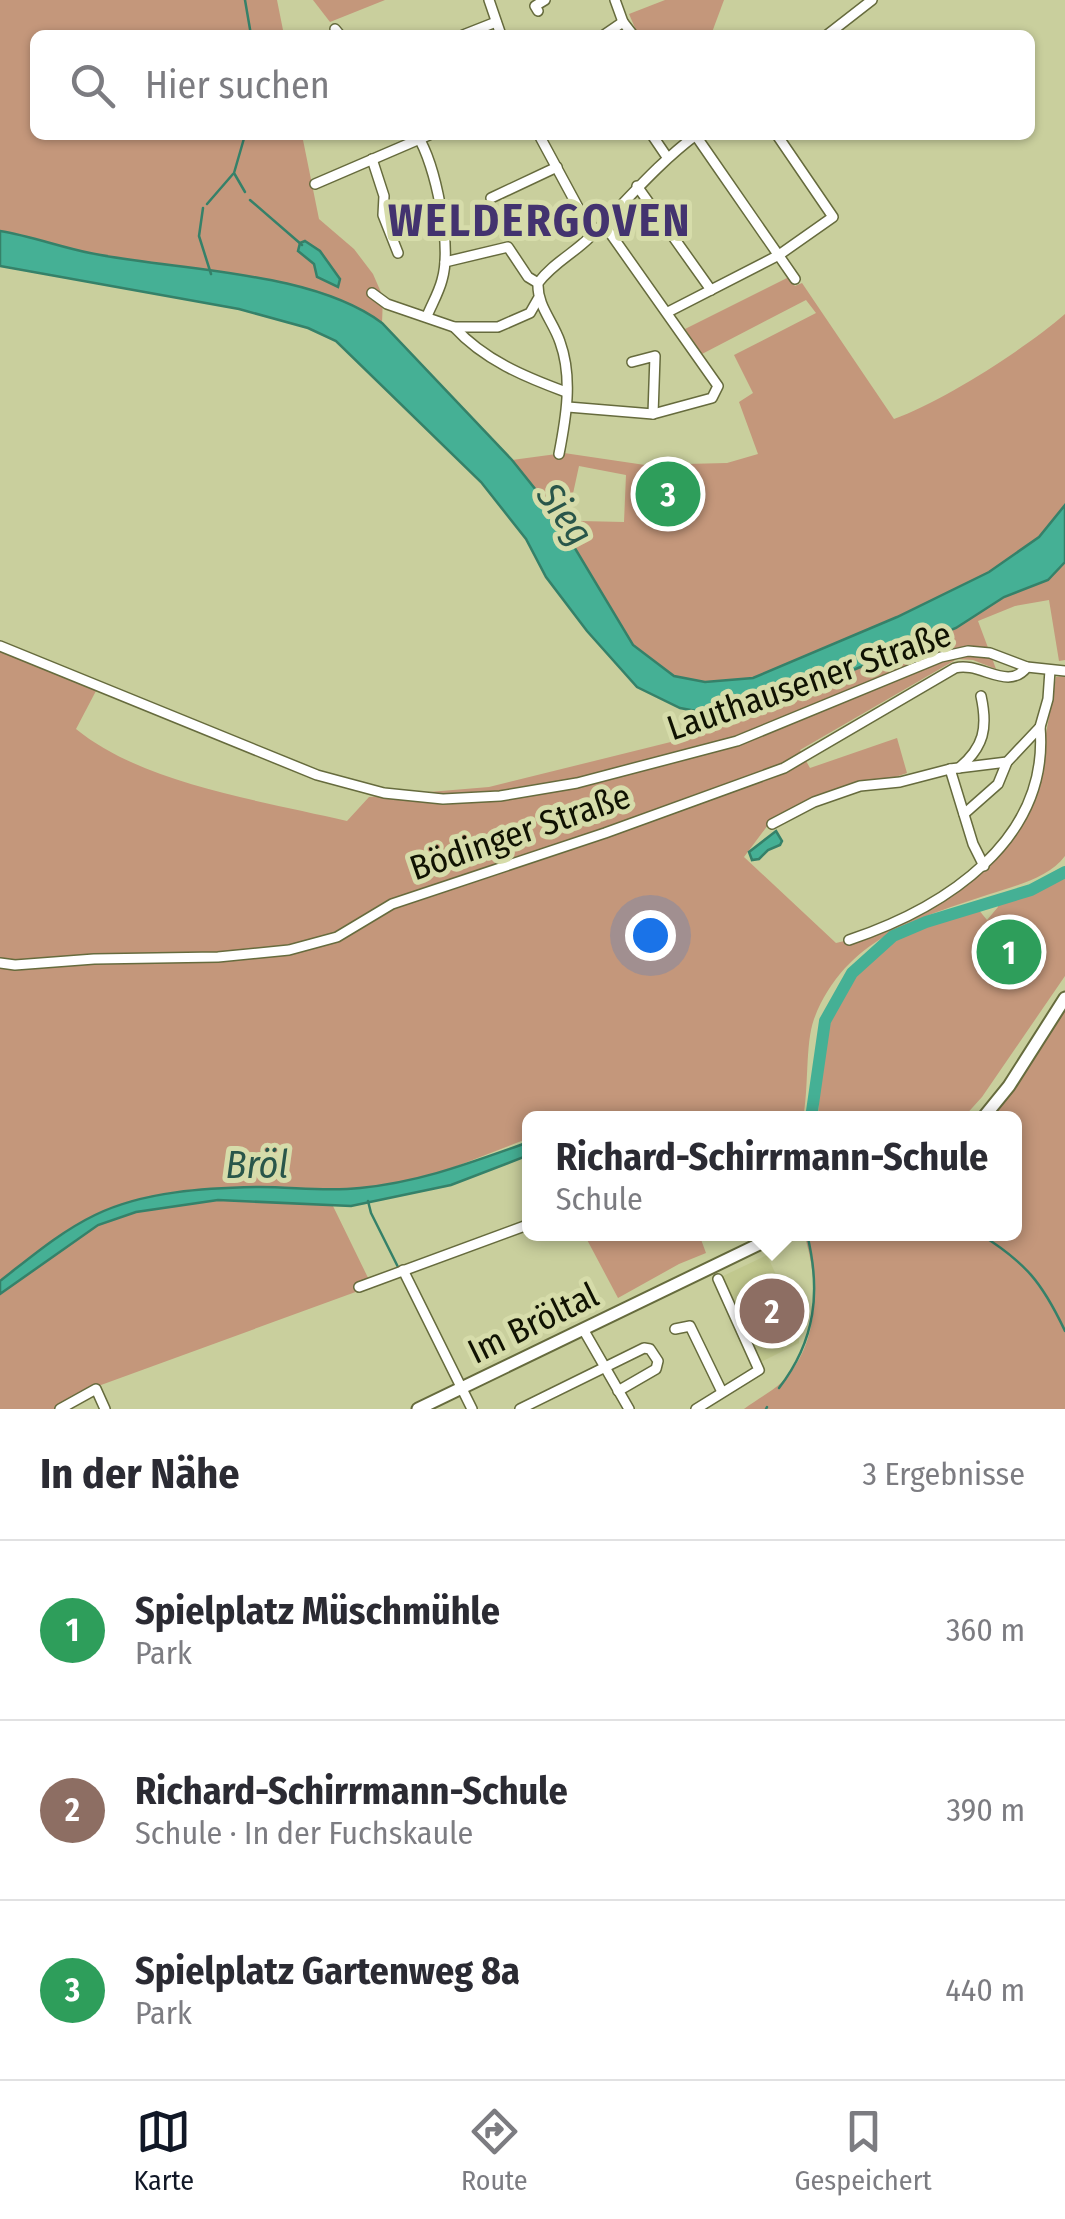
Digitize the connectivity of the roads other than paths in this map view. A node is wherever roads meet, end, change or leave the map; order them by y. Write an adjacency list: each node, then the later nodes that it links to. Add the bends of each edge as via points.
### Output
1 (489, 0): 6 (street)
2 (544, 0): 5 (street, via 535,6)
3 (615, 0): 7 (street)
4 (872, 0): 12 (street)
5 (538, 11)
6 (496, 22): 8 (street); 9 (street)
7 (623, 22): 10 (street); 11 (street)
8 (476, 30)
9 (499, 30)
10 (611, 30)
11 (629, 30)
12 (833, 30)
13 (413, 140): 21 (street)
14 (423, 140): 30 (street)
15 (542, 140): 22 (street)
16 (655, 140): 20 (street)
17 (689, 140): 20 (street)
18 (700, 140): 29 (street)
19 (780, 140): 29 (street, via 832,217)
20 (667, 157): 24 (street)
21 (372, 159): 23 (street); 28 (street)
22 (557, 168): 25 (street); 27 (street)
23 (316, 184)
24 (637, 186): 26 (street); 33 (street)
25 (491, 198)
26 (604, 223): 27 (street); 36 (street)
27 (593, 235): 32 (street)
28 (398, 253)
29 (780, 255): 31 (street); 33 (street)
30 (445, 262): 32 (street, via 508,246); 37 (street)
31 (795, 280)
32 (538, 283): 35 (street)
33 (712, 290): 36 (street)
34 (372, 293): 37 (street)
35 (538, 299): 38 (street, via 530,313 498,327); 40 (street, via 560,342)
36 (668, 312): 42 (street, via 718,386 712,398)
37 (427, 316): 38 (street)
38 (454, 327): 40 (street, via 513,372)
39 (632, 362): 42 (street, via 656,356)
40 (566, 392): 41 (street)
41 (568, 407): 42 (street); 43 (street)
42 (653, 414)
43 (559, 454)
44 (0, 646): 45 (street, Lauthausener Straße, via 317,775 384,793 443,799 562,786 737,741 941,657 968,651)
45 (1027, 668): 46 (street, Lauthausener Straße); 55 (street, Bödinger Straße, via 1008,678 974,666 954,668 784,768 392,904 337,937 218,957)
46 (1057, 671): 48 (street)
47 (981, 696): 50 (street, via 984,736 975,754)
48 (1040, 728): 49 (street); 53 (street, via 1033,796)
49 (1007, 762): 50 (street); 51 (street, via 998,784)
50 (954, 768): 51 (street); 52 (street, via 860,786)
51 (964, 814): 53 (street)
52 (772, 824)
53 (984, 866): 54 (street, via 922,908)
54 (849, 940)
55 (0, 962)
56 (1065, 998): 57 (main road)
57 (989, 1111)
58 (522, 1227): 60 (street)
59 (765, 1241): 63 (main road, Im Bröltal)
60 (404, 1270): 62 (street); 66 (street)
61 (718, 1279): 68 (street, via 759,1370)
62 (359, 1287)
63 (583, 1329): 65 (street); 66 (main road, Im Bröltal)
64 (675, 1329): 68 (street, via 690,1326)
65 (604, 1367): 67 (street); 67 (street, via 644,1348 658,1361); 73 (street)
66 (462, 1387): 71 (main road, Im Bröltal); 72 (street)
67 (618, 1392): 74 (street)
68 (722, 1392): 75 (street)
69 (60, 1409): 70 (street, via 96,1389)
70 (105, 1409)
71 (418, 1409)
72 (472, 1409)
73 (520, 1409)
74 (629, 1409)
75 (696, 1409)

